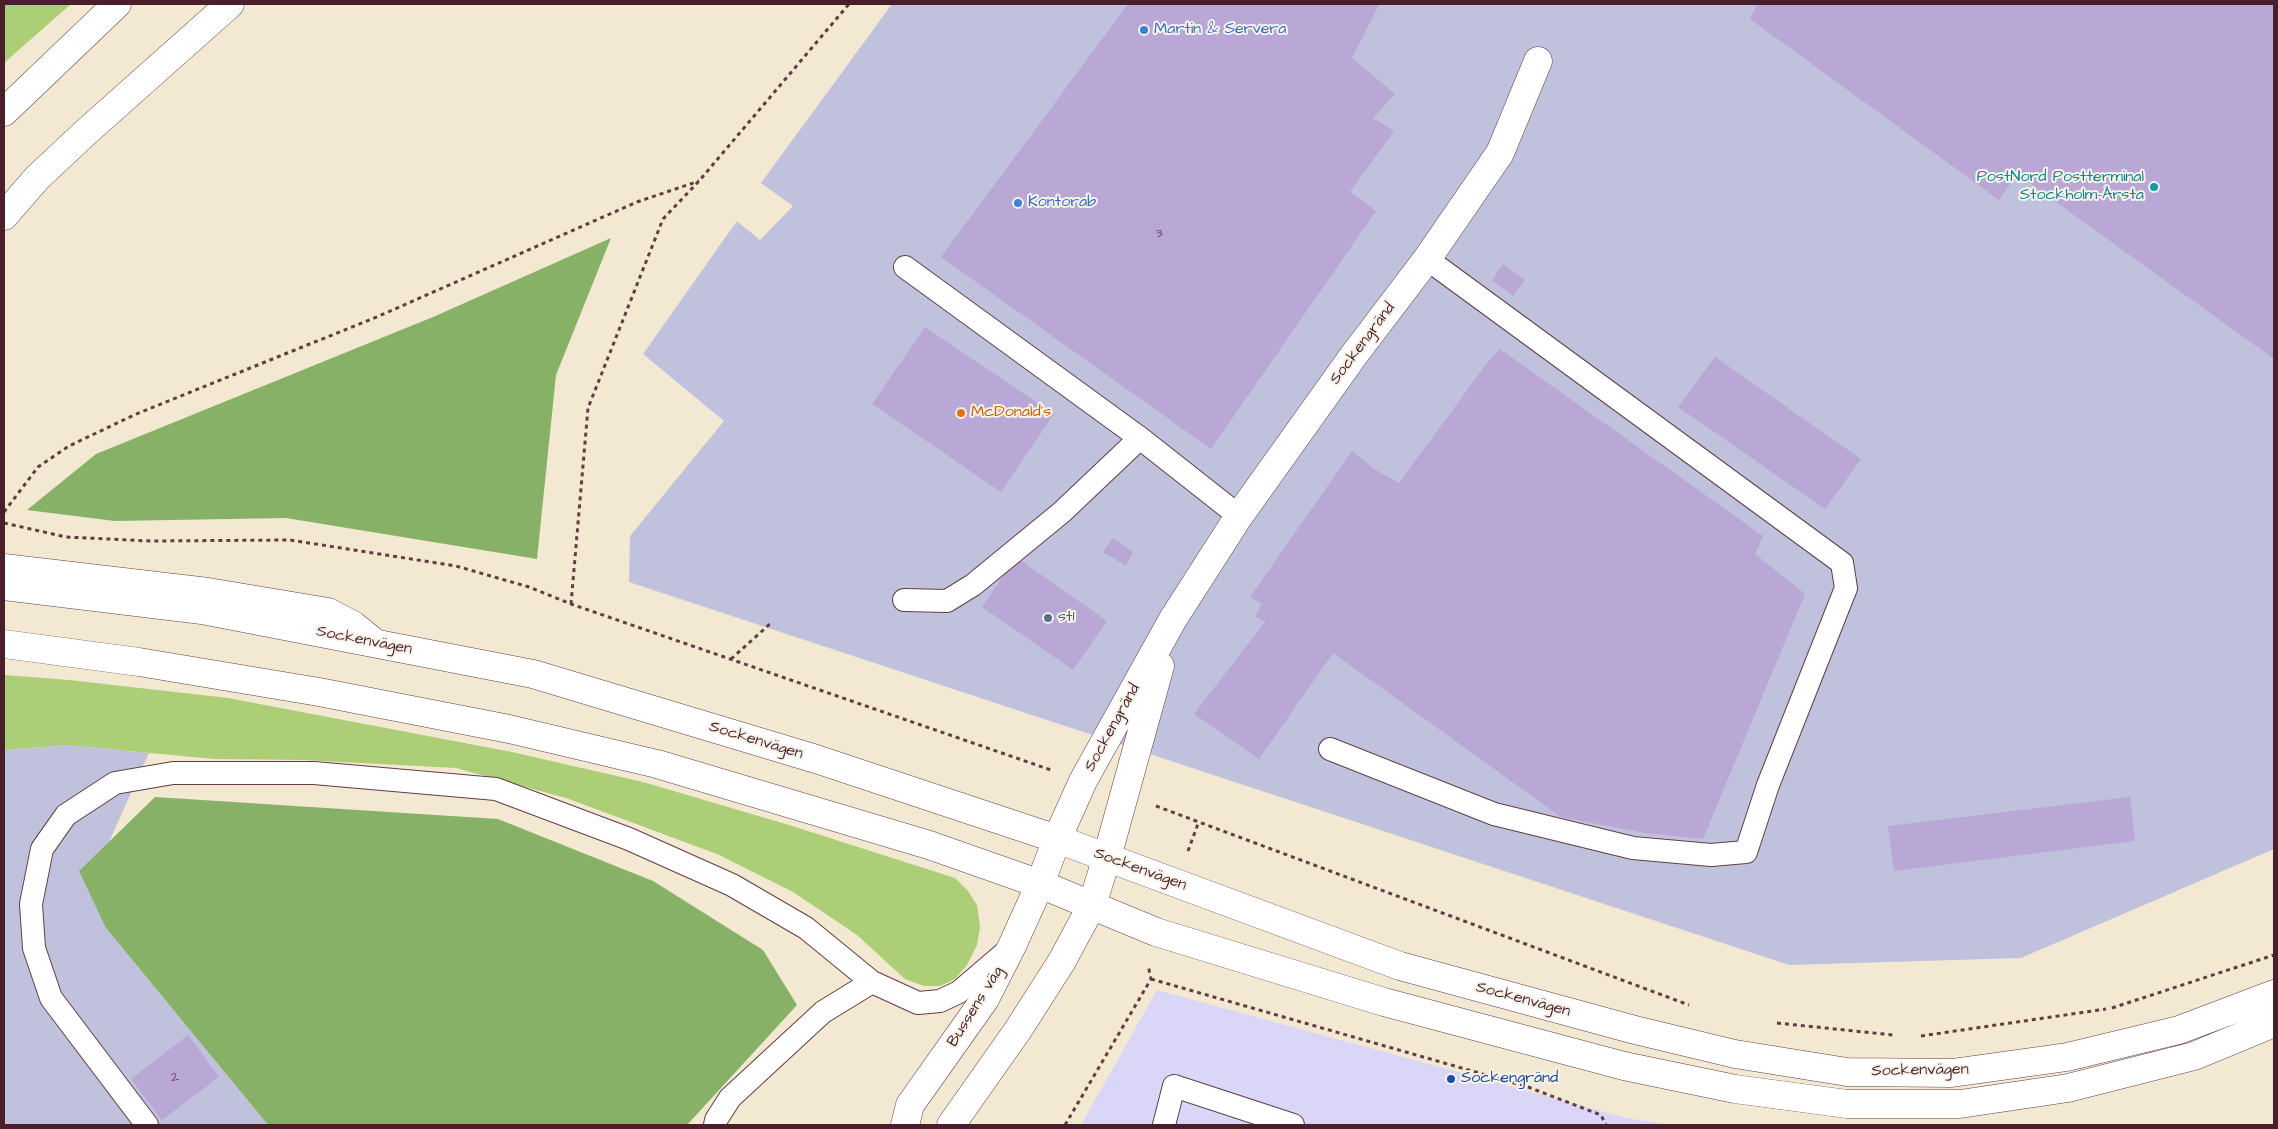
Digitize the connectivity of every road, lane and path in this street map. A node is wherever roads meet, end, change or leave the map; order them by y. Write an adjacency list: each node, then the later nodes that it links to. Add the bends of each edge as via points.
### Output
1 (117, 4): 5 (main road)
2 (230, 4): 7 (main road, via 37,178)
3 (849, 4): 6 (path)
4 (1538, 61): 8 (main road, Sockengränd, via 1500,153)
5 (4, 112)
6 (699, 181): 11 (path, via 637,202 379,316 85,438 38,467); 17 (path, via 663,219 588,408)
7 (4, 216)
8 (1427, 259): 12 (main road, Sockengränd, via 1354,355); 25 (lane, via 1842,563 1846,588 1768,785 1746,852 1711,856 1633,848 1494,814)
9 (905, 267): 10 (lane)
10 (1140, 438): 12 (lane); 16 (lane, via 1062,512 973,585 947,600)
11 (4, 512)
12 (1240, 516): 18 (main road, Sockengränd)
13 (4, 523): 17 (path, via 66,537 290,540 456,566 529,587)
14 (4, 568): 21 (main road, via 208,592 328,612 353,624)
15 (4, 586): 21 (main road, Sockenvägen, via 202,610)
16 (904, 600)
17 (571, 604): 22 (path)
18 (1173, 619): 26 (main road, Sockengränd); 27 (main road, Sockengränd)
19 (771, 623): 22 (path)
20 (4, 644): 24 (main road, Sockenvägen, via 139,662)
21 (375, 644): 29 (main road, Sockenvägen, via 533,674 816,759)
22 (731, 659): 26 (path)
23 (4, 662): 24 (main road, Sockenvägen, via 198,685)
24 (319, 692): 32 (main road, Sockenvägen, via 509,729 657,764 920,842)
25 (1330, 749)
26 (1083, 781): 29 (main road, Sockengränd)
27 (1123, 795): 28 (path); 30 (main road, Sockengränd)
28 (1199, 821): 31 (path); 40 (path)
29 (1058, 839): 30 (main road, Sockenvägen); 32 (main road, Sockengränd)
30 (1107, 857): 31 (main road, Sockenvägen); 33 (main road, Sockengränd)
31 (1176, 883): 39 (main road, Sockenvägen, via 1400,966 1735,1054 1847,1072 1952,1073 2068,1057 2179,1030)
32 (1040, 884): 33 (main road, Sockenvägen); 35 (main road, Bussens väg)
33 (1092, 905): 34 (main road, Sockenvägen); 48 (main road, via 1062,962)
34 (1156, 932): 37 (path, via 1148,964); 42 (main road, Sockenvägen, via 1384,1002 1624,1066 1735,1089 1847,1104 1960,1104 2068,1088 2194,1056)
35 (1012, 946): 38 (lane, via 959,992 940,1001 918,1003); 47 (main road, Bussens väg, via 985,999 910,1105)
36 (2274, 955): 44 (path, via 2108,1009)
37 (1151, 979): 49 (path); 52 (path, via 1528,1087 1601,1115)
38 (872, 982): 45 (lane, via 806,928 732,885 629,839 496,789 314,773 173,773 115,783 66,815 42,849 31,904 34,948 51,998); 46 (lane, via 823,1012 730,1098)
39 (2274, 994)
40 (1694, 1007)
41 (1772, 1022): 43 (path)
42 (2274, 1024)
43 (1901, 1036)
44 (1911, 1037)
45 (147, 1125)
46 (715, 1125)
47 (905, 1125)
48 (951, 1125)
49 (1066, 1125)
50 (1164, 1125): 51 (lane, via 1174,1086)
51 (1293, 1125)
52 (1606, 1125)

